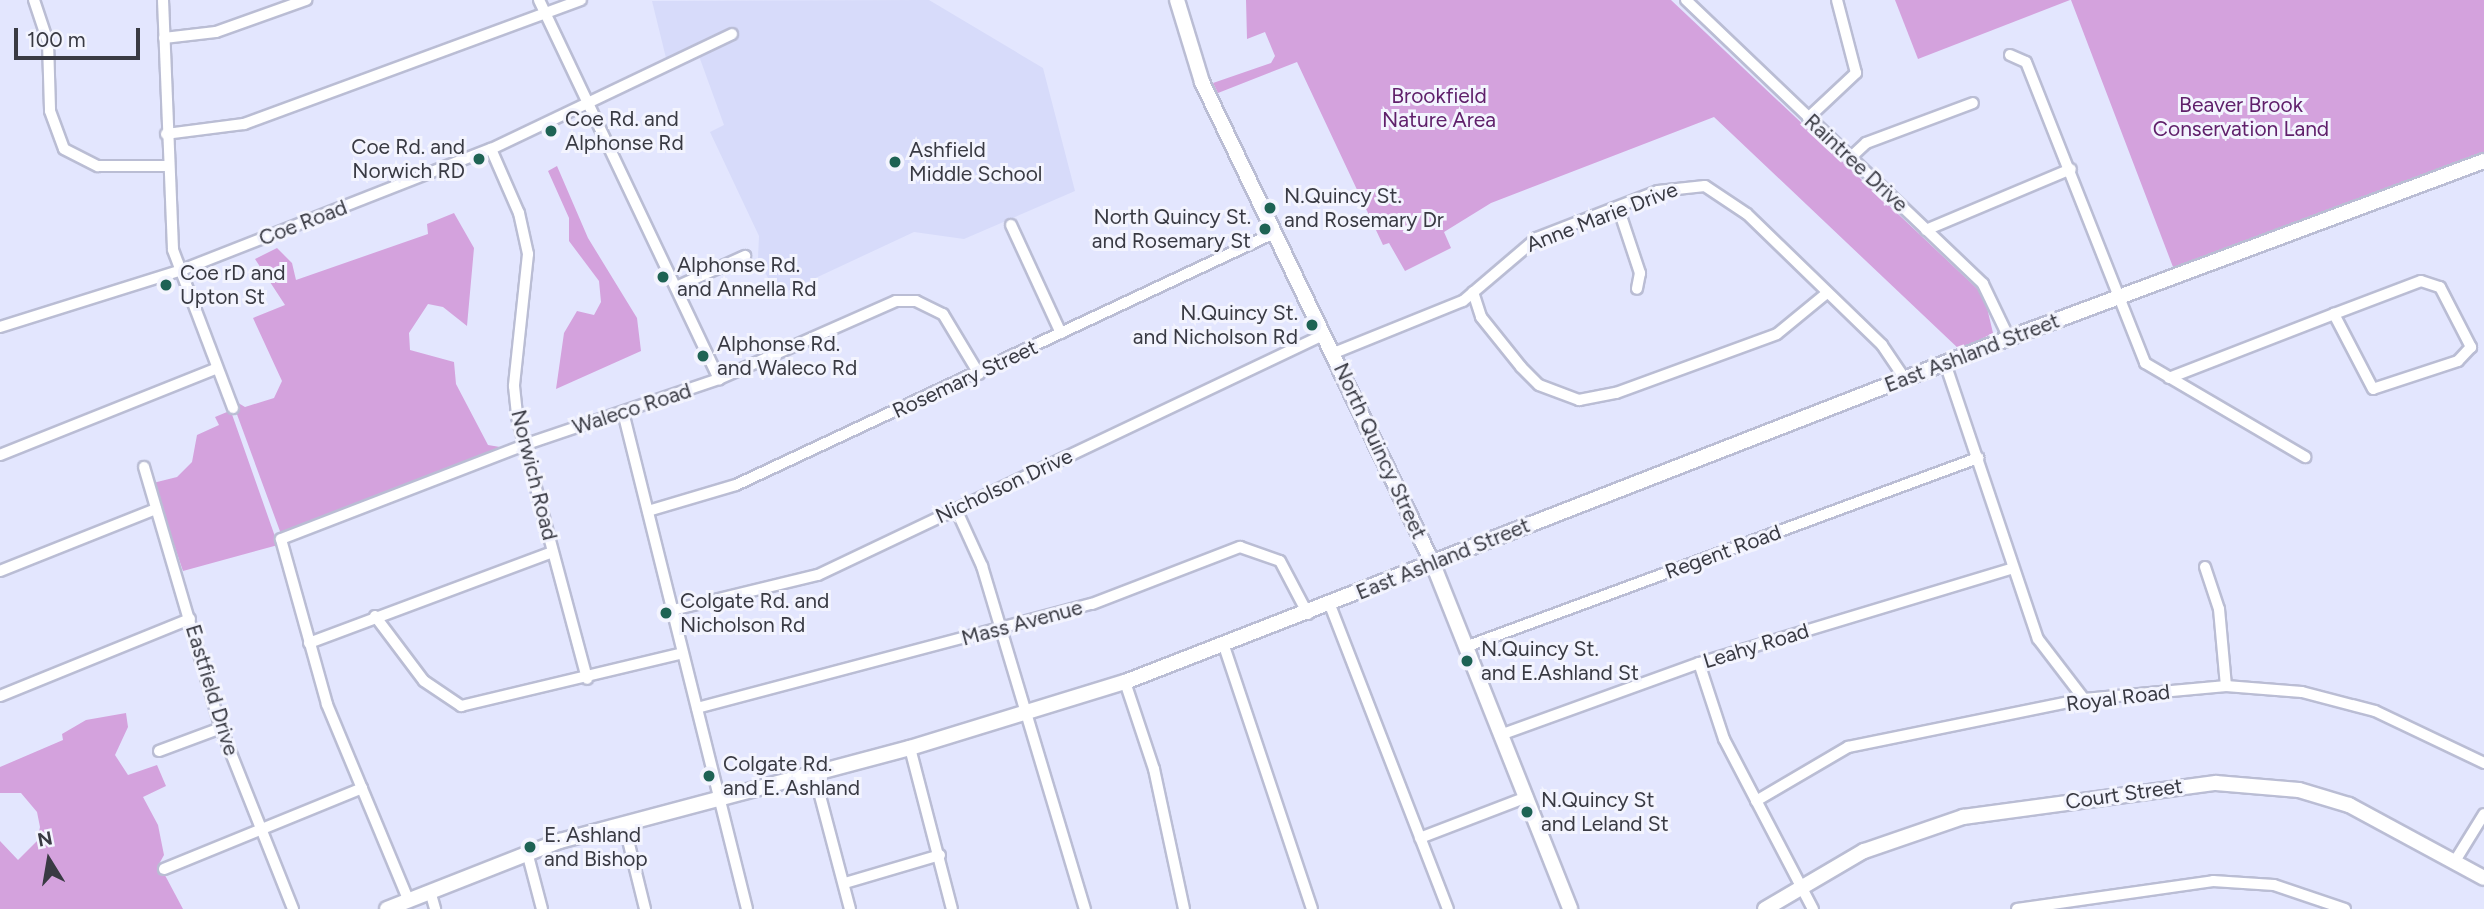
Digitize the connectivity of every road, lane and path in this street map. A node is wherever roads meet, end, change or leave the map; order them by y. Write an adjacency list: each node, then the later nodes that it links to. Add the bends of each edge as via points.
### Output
1 (34, 0): 20 (street, via 48,42 50,111 64,149 98,166)
2 (163, 0): 11 (street)
3 (306, 0): 11 (street, via 216,32)
4 (539, 0): 9 (street)
5 (581, 0): 9 (street)
6 (1177, 0): 25 (main road, North Quincy Street, via 1202,82)
7 (1686, 0): 15 (street, Raintree Drive)
8 (1837, 0): 15 (street, via 1856,73)
9 (545, 14): 14 (street); 16 (street, via 244,124)
10 (732, 34): 14 (street, Coe Road)
11 (164, 38): 16 (street)
12 (2010, 55): 21 (street, via 2026,62)
13 (1973, 103): 18 (street, via 1866,143)
14 (589, 106): 17 (street, Coe Road); 28 (street)
15 (1808, 118): 18 (street, Raintree Drive)
16 (166, 134): 20 (street)
17 (491, 149): 27 (street, Coe Road); 47 (street, Norwich Road, via 519,213 528,254 514,386)
18 (1850, 158): 24 (street, Raintree Drive)
19 (2484, 161): 32 (main road, East Ashland Street)
20 (166, 166): 27 (street)
21 (2071, 169): 24 (street); 32 (street)
22 (1618, 207): 29 (street, via 1640,273); 30 (street, Anne Marie Drive, via 1518,249); 31 (street, Anne Marie Drive, via 1680,186 1705,186 1738,206)
23 (1011, 225): 35 (street)
24 (1926, 230): 37 (street, Raintree Drive, via 1983,284)
25 (1276, 232): 35 (street, Rosemary Street); 36 (main road, North Quincy Street)
26 (745, 256): 28 (street)
27 (179, 271): 34 (street, Coe Road); 40 (street)
28 (676, 287): 43 (street)
29 (1637, 289)
30 (1473, 292): 31 (street, via 1481,317 1521,367 1539,385 1579,400 1616,393 1777,334); 38 (street, Anne Marie Drive)
31 (1827, 293): 44 (street, Anne Marie Drive, via 1882,345)
32 (2115, 298): 37 (main road, East Ashland Street); 42 (street, via 2139,355)
33 (2334, 314): 33 (street, via 2431,282 2471,347 2458,361 2373,389); 42 (street)
34 (0, 327)
35 (1061, 333): 41 (street, Rosemary Street)
36 (1325, 334): 38 (main road, North Quincy Street); 53 (street, Nicholson Drive)
37 (2008, 338): 39 (main road, East Ashland Street)
38 (1334, 353): 56 (main road, North Quincy Street)
39 (1945, 363): 44 (main road, East Ashland Street); 50 (street)
40 (217, 368): 45 (street); 48 (street)
41 (979, 374): 43 (street, Waleco Road, via 943,314 916,301 896,301); 54 (street, Rosemary Street, via 736,485)
42 (2169, 378): 49 (street)
43 (719, 379): 46 (street, Waleco Road)
44 (1905, 379): 56 (main road, East Ashland Street)
45 (233, 408)
46 (624, 412): 47 (street, Waleco Road); 54 (street)
47 (527, 444): 55 (street, Norwich Road); 66 (street, Waleco Road, via 281,539)
48 (0, 455)
49 (2305, 457)
50 (1978, 458): 58 (street); 68 (street, Regent Road)
51 (144, 467): 52 (street, Eastfield Drive)
52 (156, 509): 59 (street); 64 (street, Eastfield Drive)
53 (956, 509): 61 (street, Nicholson Drive, via 818,575); 65 (street)
54 (648, 511): 61 (street)
55 (554, 552): 63 (street); 71 (street, Norwich Road)
56 (1433, 564): 60 (main road, East Ashland Street); 68 (main road, North Quincy Street)
57 (2205, 567): 73 (street, via 2219,610)
58 (2013, 568): 70 (street, Leahy Road); 75 (street, via 2038,639)
59 (0, 571)
60 (1330, 605): 62 (main road, East Ashland Street); 91 (street)
61 (673, 610): 69 (street)
62 (1308, 614): 65 (street, Mass Avenue, via 1280,561 1240,547 1092,604); 67 (main road, East Ashland Street)
63 (375, 616): 66 (street); 71 (street, via 424,681 461,706)
64 (190, 619): 74 (street); 78 (street, Eastfield Drive)
65 (1000, 629): 76 (street, Mass Avenue); 77 (street)
66 (309, 643): 84 (street)
67 (1224, 646): 72 (main road, East Ashland Street); 111 (street)
68 (1468, 646): 79 (main road, North Quincy Street)
69 (683, 653): 71 (street); 76 (street)
70 (1699, 663): 79 (street, Leahy Road); 87 (street, via 1724,739)
71 (587, 678)
72 (1125, 682): 77 (main road, East Ashland Street); 110 (street, via 1154,769)
73 (2226, 686): 75 (street, Royal Road); 82 (street, Royal Road, via 2302,692 2375,710)
74 (0, 696)
75 (2084, 699): 87 (street, Royal Road, via 1848,747)
76 (697, 708): 86 (street)
77 (1024, 715): 80 (main road, East Ashland Street); 109 (street)
78 (221, 728): 81 (street); 90 (street, Eastfield Drive)
79 (1503, 734): 85 (main road, North Quincy Street)
80 (910, 748): 83 (main road, East Ashland Street); 93 (street)
81 (159, 751)
82 (2484, 763)
83 (814, 773): 86 (main road, East Ashland Street); 97 (street)
84 (362, 788): 90 (street); 100 (street)
85 (1527, 797): 91 (street); 113 (main road, North Quincy Street)
86 (720, 798): 89 (main road, East Ashland Street); 106 (street)
87 (1756, 801): 98 (street)
88 (2484, 814): 94 (street)
89 (624, 824): 92 (main road, East Ashland Street); 105 (street)
90 (260, 829): 95 (street); 101 (street, Eastfield Drive)
91 (1420, 838): 112 (street)
92 (527, 852): 99 (main road, East Ashland Street); 104 (street)
93 (940, 855): 97 (street); 108 (street)
94 (2455, 860): 96 (main road, Court Street); 98 (main road, Court Street, via 2349,805 2299,790 2216,783 1963,817 1864,851)
95 (164, 869)
96 (2484, 878)
97 (845, 883): 107 (street)
98 (1800, 887): 114 (main road, Court Street); 115 (street)
99 (429, 891): 100 (main road, East Ashland Street); 103 (street)
100 (408, 900): 102 (main road, East Ashland Street)
101 (293, 909)
102 (387, 909)
103 (435, 909)
104 (542, 909)
105 (645, 909)
106 (747, 909)
107 (850, 909)
108 (952, 909)
109 (1085, 909)
110 (1184, 909)
111 (1312, 909)
112 (1448, 909)
113 (1570, 909)
114 (1765, 909)
115 (1813, 909)
116 (2017, 909): 117 (street, via 2213,881 2274,885)
117 (2345, 909)

